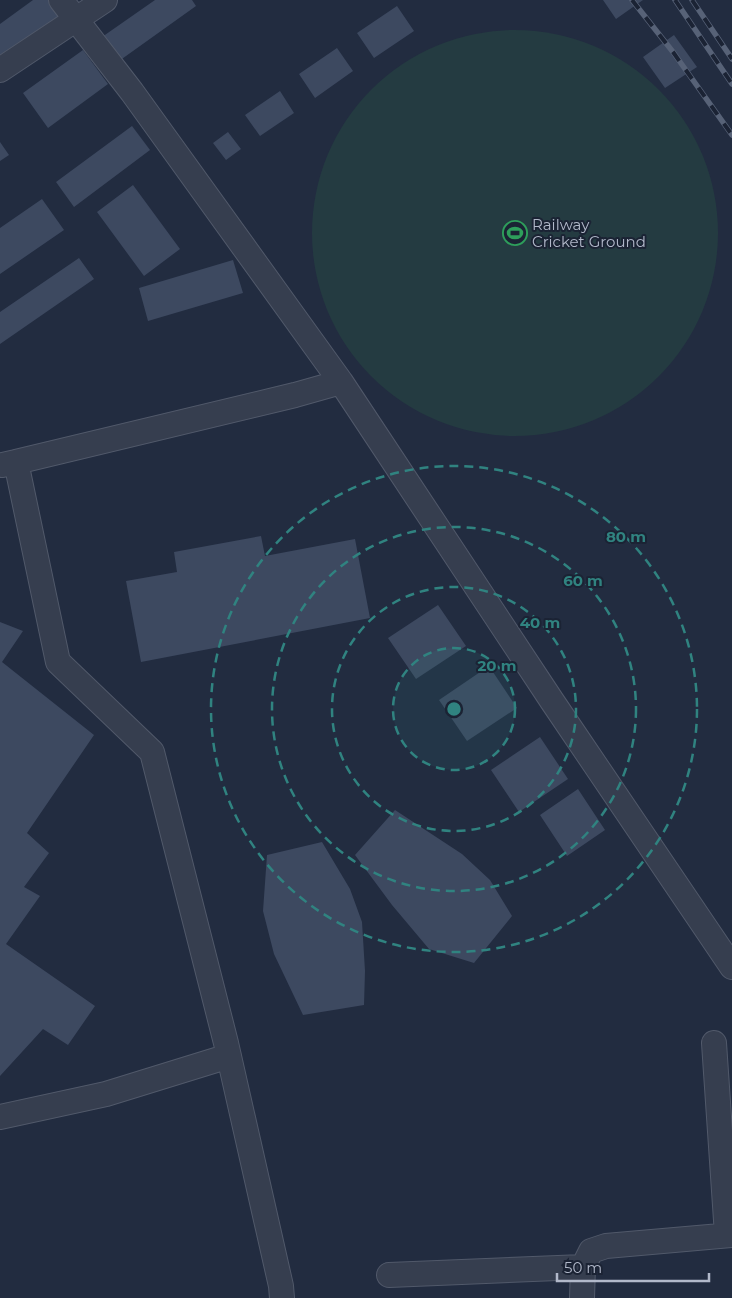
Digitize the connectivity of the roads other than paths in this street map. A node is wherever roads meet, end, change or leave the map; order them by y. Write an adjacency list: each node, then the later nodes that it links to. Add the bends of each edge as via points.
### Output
1 (61, 0): 3 (street)
2 (105, 0): 3 (street)
3 (76, 20): 4 (street); 5 (street, via 132,92)
4 (0, 70)
5 (341, 382): 6 (street); 7 (street)
6 (8, 463): 9 (street, via 58,662 152,752)
7 (732, 967)
8 (714, 1043): 11 (street)
9 (229, 1056): 10 (street, via 106,1094); 14 (street)
10 (0, 1117)
11 (730, 1235): 12 (street, via 606,1246 591,1251)
12 (583, 1267): 13 (street); 15 (street)
13 (388, 1275)
14 (282, 1298)
15 (582, 1298)

